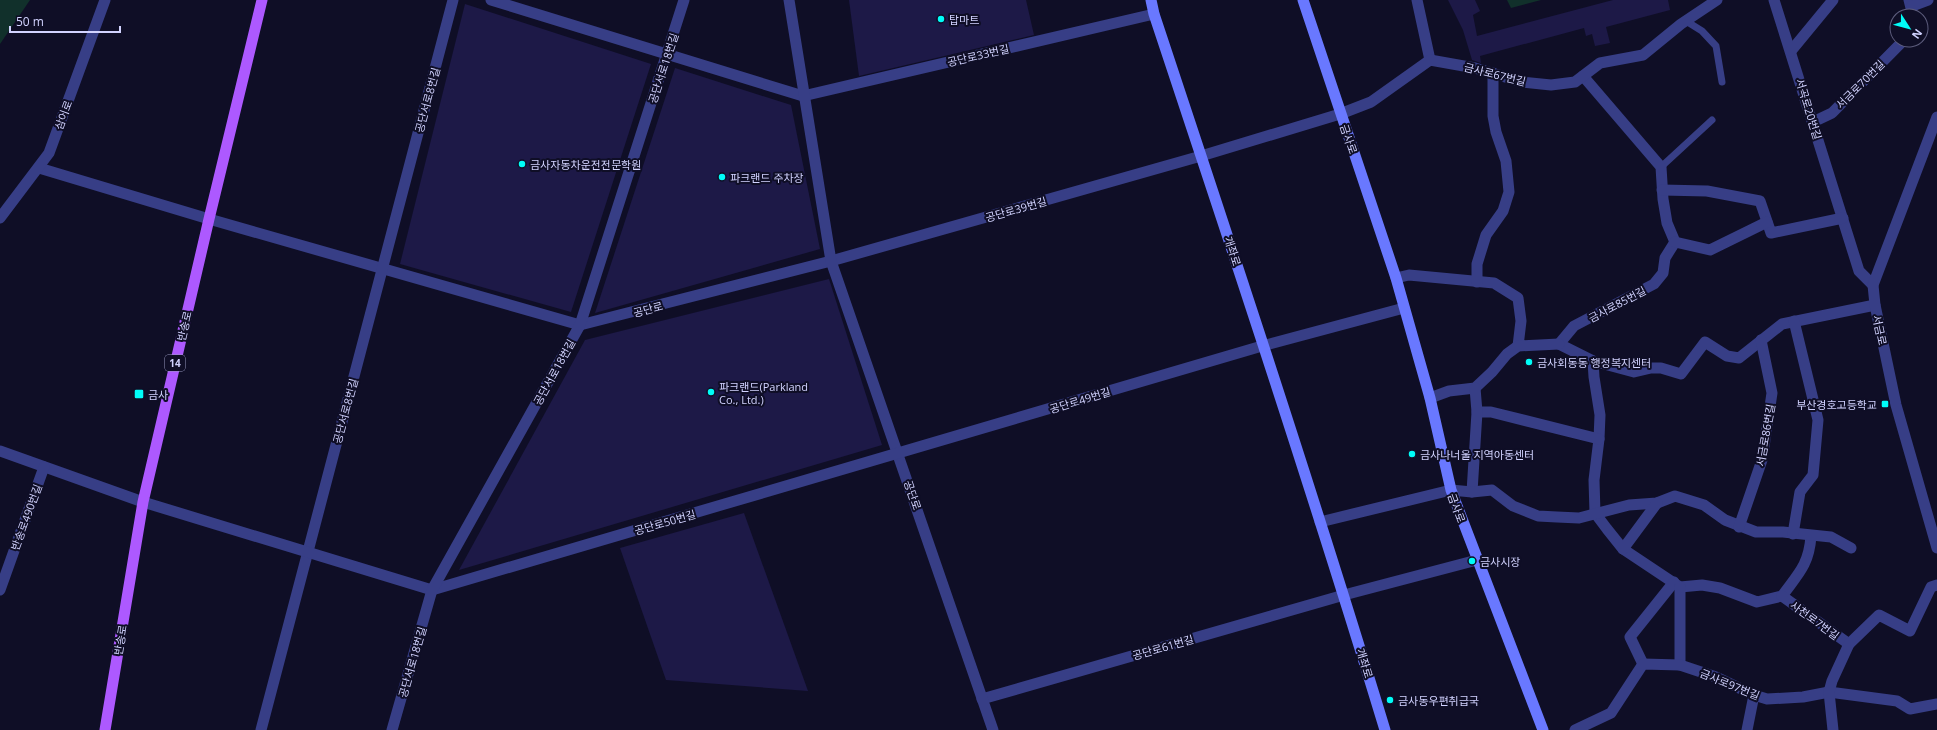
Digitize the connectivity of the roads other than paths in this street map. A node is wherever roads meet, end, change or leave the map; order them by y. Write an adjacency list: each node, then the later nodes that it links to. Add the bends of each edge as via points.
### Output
1 (105, 0): 31 (street, 삼어로, via 49,153)
2 (262, 0): 35 (main road, 반송로 / 14)
3 (453, 0): 39 (street, 공단서로8번길)
4 (491, 0): 19 (street)
5 (684, 0): 19 (street, 공단서로18번길)
6 (789, 0): 24 (street, 공단로)
7 (1151, 0): 15 (main road, 개좌로)
8 (1303, 0): 25 (main road, 금사로)
9 (1417, 0): 20 (street)
10 (1717, 0): 16 (street, 금사로67번길)
11 (1774, 0): 18 (street, 서곡로20번길)
12 (1833, 0): 18 (street)
13 (1928, 0): 14 (street)
14 (1912, 7)
15 (1154, 14): 24 (street, 공단로33번길); 29 (main road, 개좌로)
16 (1686, 21): 22 (street, 금사로67번길, via 1643,55 1600,63); 23 (lane, via 1702,31 1716,46)
17 (1896, 48): 28 (street, 서금로70번길, via 1832,113)
18 (1791, 51): 28 (street, 서곡로20번길)
19 (667, 54): 24 (street); 46 (street, 공단서로18번길)
20 (1430, 60): 21 (street, 금사로67번길); 25 (street, via 1371,102)
21 (1493, 73): 22 (street, 금사로67번길, via 1522,82 1551,85 1575,82); 41 (street, via 1493,116 1506,161 1509,192 1503,211 1486,235 1478,264)
22 (1583, 76): 30 (street)
23 (1722, 82)
24 (803, 96): 38 (street, 공단로)
25 (1340, 114): 29 (street); 40 (main road, 금사로)
26 (1937, 117): 42 (street, 서금로)
27 (1712, 120): 30 (lane)
28 (1813, 122): 34 (street, 서곡로20번길)
29 (1201, 156): 38 (street, 공단로39번길); 49 (main road, 개좌로)
30 (1660, 167): 32 (street)
31 (39, 168): 33 (street, 삼어로); 35 (street)
32 (1662, 190): 36 (street, via 1707,191 1760,201); 37 (street)
33 (0, 218)
34 (1843, 218): 36 (street, via 1771,234); 42 (street, 서곡로20번길, via 1859,271)
35 (209, 219): 39 (street); 61 (main road, 반송로 / 14)
36 (1767, 222): 37 (street, via 1710,250)
37 (1674, 242): 48 (street, 금사로85번길, via 1665,258 1663,273 1654,284 1574,326)
38 (832, 261): 46 (street, 공단로); 57 (street, 공단로)
39 (382, 269): 46 (street); 71 (street, 공단서로8번길)
40 (1396, 278): 41 (street, via 1409,276); 44 (main road, 금사로)
41 (1477, 282): 50 (street, via 1494,283 1518,298 1521,321)
42 (1873, 285): 43 (street, 서금로)
43 (1875, 305): 45 (street); 69 (street, 서금로, via 1896,405)
44 (1404, 308): 49 (street); 53 (main road, 금사로)
45 (1794, 321): 47 (street, via 1782,324); 66 (street, via 1818,420 1813,475 1800,492)
46 (580, 325): 76 (street, 공단서로18번길)
47 (1761, 340): 51 (street, via 1739,358 1727,356 1705,342 1681,374 1661,368 1634,372); 65 (street, 서금로86번길, via 1772,393 1762,460)
48 (1559, 344): 50 (street); 51 (street)
49 (1262, 346): 57 (street, 공단로49번길); 64 (main road, 개좌로)
50 (1518, 346): 52 (street)
51 (1593, 361): 55 (street, via 1600,415)
52 (1475, 388): 53 (street, via 1449,391); 54 (street)
53 (1430, 398): 59 (main road, 금사로)
54 (1476, 412): 55 (street, via 1491,412); 60 (street)
55 (1600, 439): 63 (street, via 1594,480)
56 (0, 450): 58 (street)
57 (898, 454): 76 (street, 공단로50번길); 84 (street, 공단로)
58 (44, 467): 61 (street); 75 (street, 반송로490번길)
59 (1451, 490): 60 (street); 64 (street); 72 (main road, 금사로)
60 (1472, 492): 63 (street, via 1492,490 1513,506 1538,516 1579,518)
61 (143, 502): 71 (street); 86 (main road, 반송로 / 14)
62 (1657, 503): 63 (street, via 1629,505); 65 (street, via 1675,496 1704,505); 70 (street)
63 (1595, 513): 70 (street)
64 (1320, 522): 77 (main road, 개좌로)
65 (1739, 527): 66 (street, via 1756,532)
66 (1793, 534): 67 (street)
67 (1811, 536): 68 (street, via 1831,537); 78 (street, via 1810,553)
68 (1851, 548)
69 (1937, 548)
70 (1623, 549): 73 (street)
71 (308, 552): 76 (street); 87 (street, 공단서로8번길)
72 (1477, 560): 77 (street); 91 (main road, 금사로)
73 (1677, 585): 78 (street, via 1720,588 1757,602); 80 (street, via 1630,638); 81 (street)
74 (1937, 585): 79 (street, 사천로7번길, via 1931,587 1910,631 1879,615)
75 (0, 590)
76 (432, 590): 88 (street, 공단서로18번길)
77 (1344, 596): 84 (street, 공단로61번길); 90 (main road, 개좌로)
78 (1782, 596): 79 (street, 사천로7번길)
79 (1849, 644): 82 (street, 사천로7번길)
80 (1642, 664): 81 (street, 금사로97번길); 92 (street, via 1611,713)
81 (1680, 665): 83 (street, 금사로97번길)
82 (1829, 692): 83 (street, 금사로97번길, via 1767,699); 85 (street, 금사로97번길, via 1897,701 1910,710); 94 (street, 사천로7번길)
83 (1754, 695): 93 (street)
84 (982, 699): 89 (street, 공단로)
85 (1937, 704)
86 (105, 730)
87 (261, 730)
88 (392, 730)
89 (993, 730)
90 (1386, 730)
91 (1543, 730)
92 (1574, 730)
93 (1747, 730)
94 (1833, 730)

